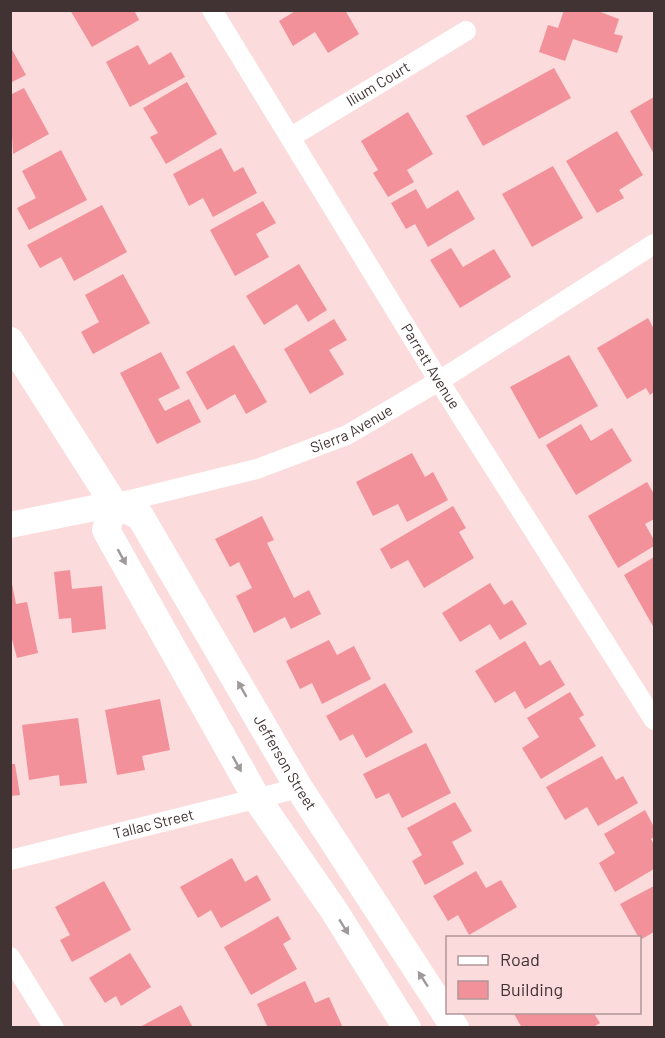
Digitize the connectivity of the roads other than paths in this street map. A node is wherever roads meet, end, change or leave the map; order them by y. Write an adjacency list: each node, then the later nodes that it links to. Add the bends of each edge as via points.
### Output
1 (212, 10): 3 (street, Parrett Avenue)
2 (466, 31): 3 (street, Ilium Court)
3 (291, 137): 6 (street, Parrett Avenue)
4 (654, 244): 6 (street, Sierra Avenue)
5 (10, 341): 7 (main road)
6 (439, 381): 7 (street, Sierra Avenue, via 347,435 257,470); 9 (street, Parrett Avenue)
7 (114, 504): 8 (street, Sierra Avenue); 10 (main road, Jefferson Street, one-way to 7, via 140,516); 11 (main road, one-way to 11, via 106,530)
8 (10, 525)
9 (654, 720)
10 (299, 788): 11 (street, Tallac Street); 16 (main road, Jefferson Street, one-way to 10)
11 (257, 799): 12 (street, Tallac Street); 15 (main road, one-way to 15, via 335,912)
12 (10, 860)
13 (10, 957): 14 (street)
14 (54, 1028)
15 (407, 1028)
16 (455, 1028)

